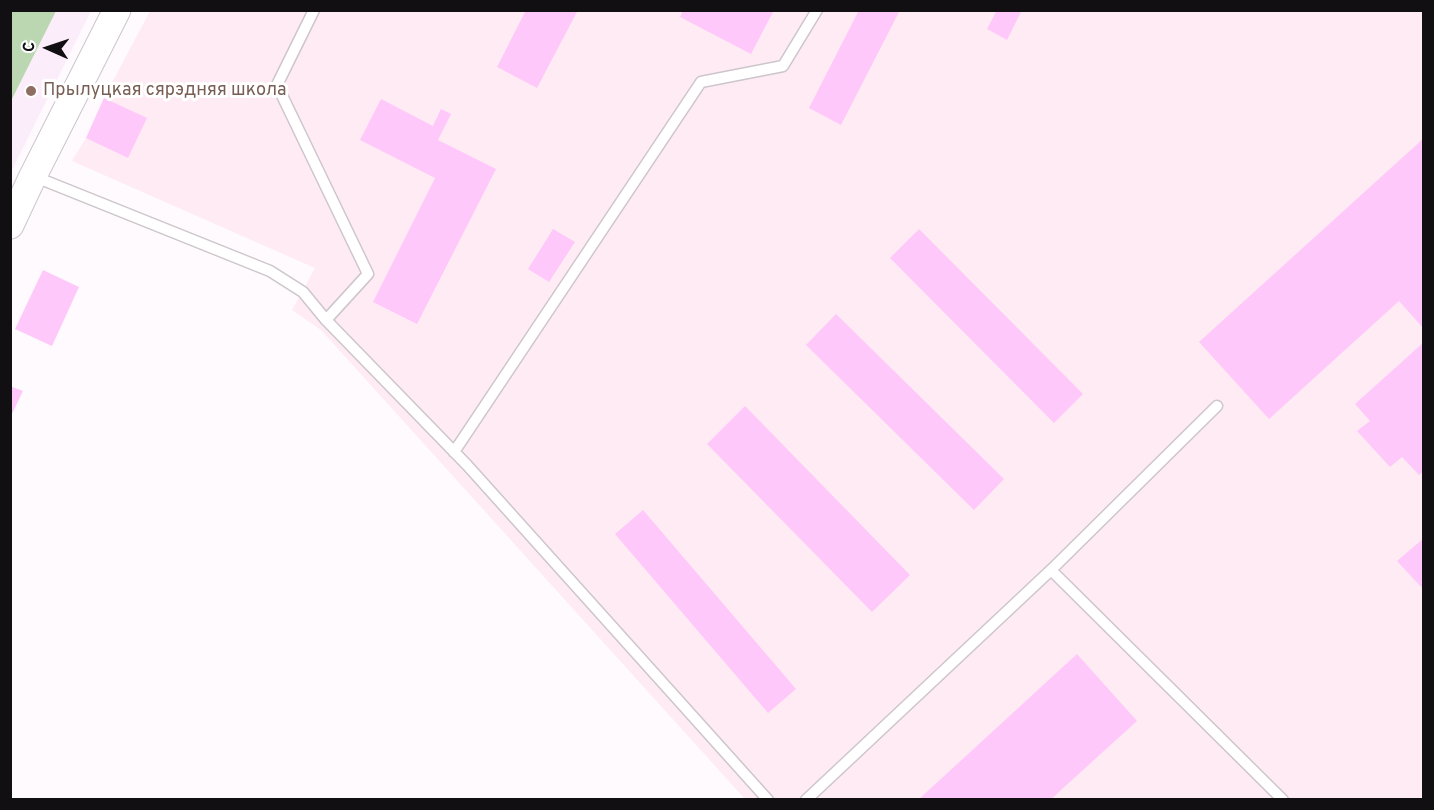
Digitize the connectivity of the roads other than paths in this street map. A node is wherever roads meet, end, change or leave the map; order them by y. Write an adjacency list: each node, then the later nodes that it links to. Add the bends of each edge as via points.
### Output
1 (117, 10): 4 (street)
2 (314, 10): 6 (lane, via 277,85 368,274)
3 (817, 10): 8 (lane, via 783,66 701,82)
4 (33, 176): 5 (street); 6 (lane, via 270,271 303,292)
5 (10, 225)
6 (326, 320): 8 (lane)
7 (1217, 406): 9 (lane)
8 (454, 452): 10 (lane)
9 (1051, 570): 11 (lane); 12 (lane)
10 (768, 800)
11 (806, 800)
12 (1283, 800)

